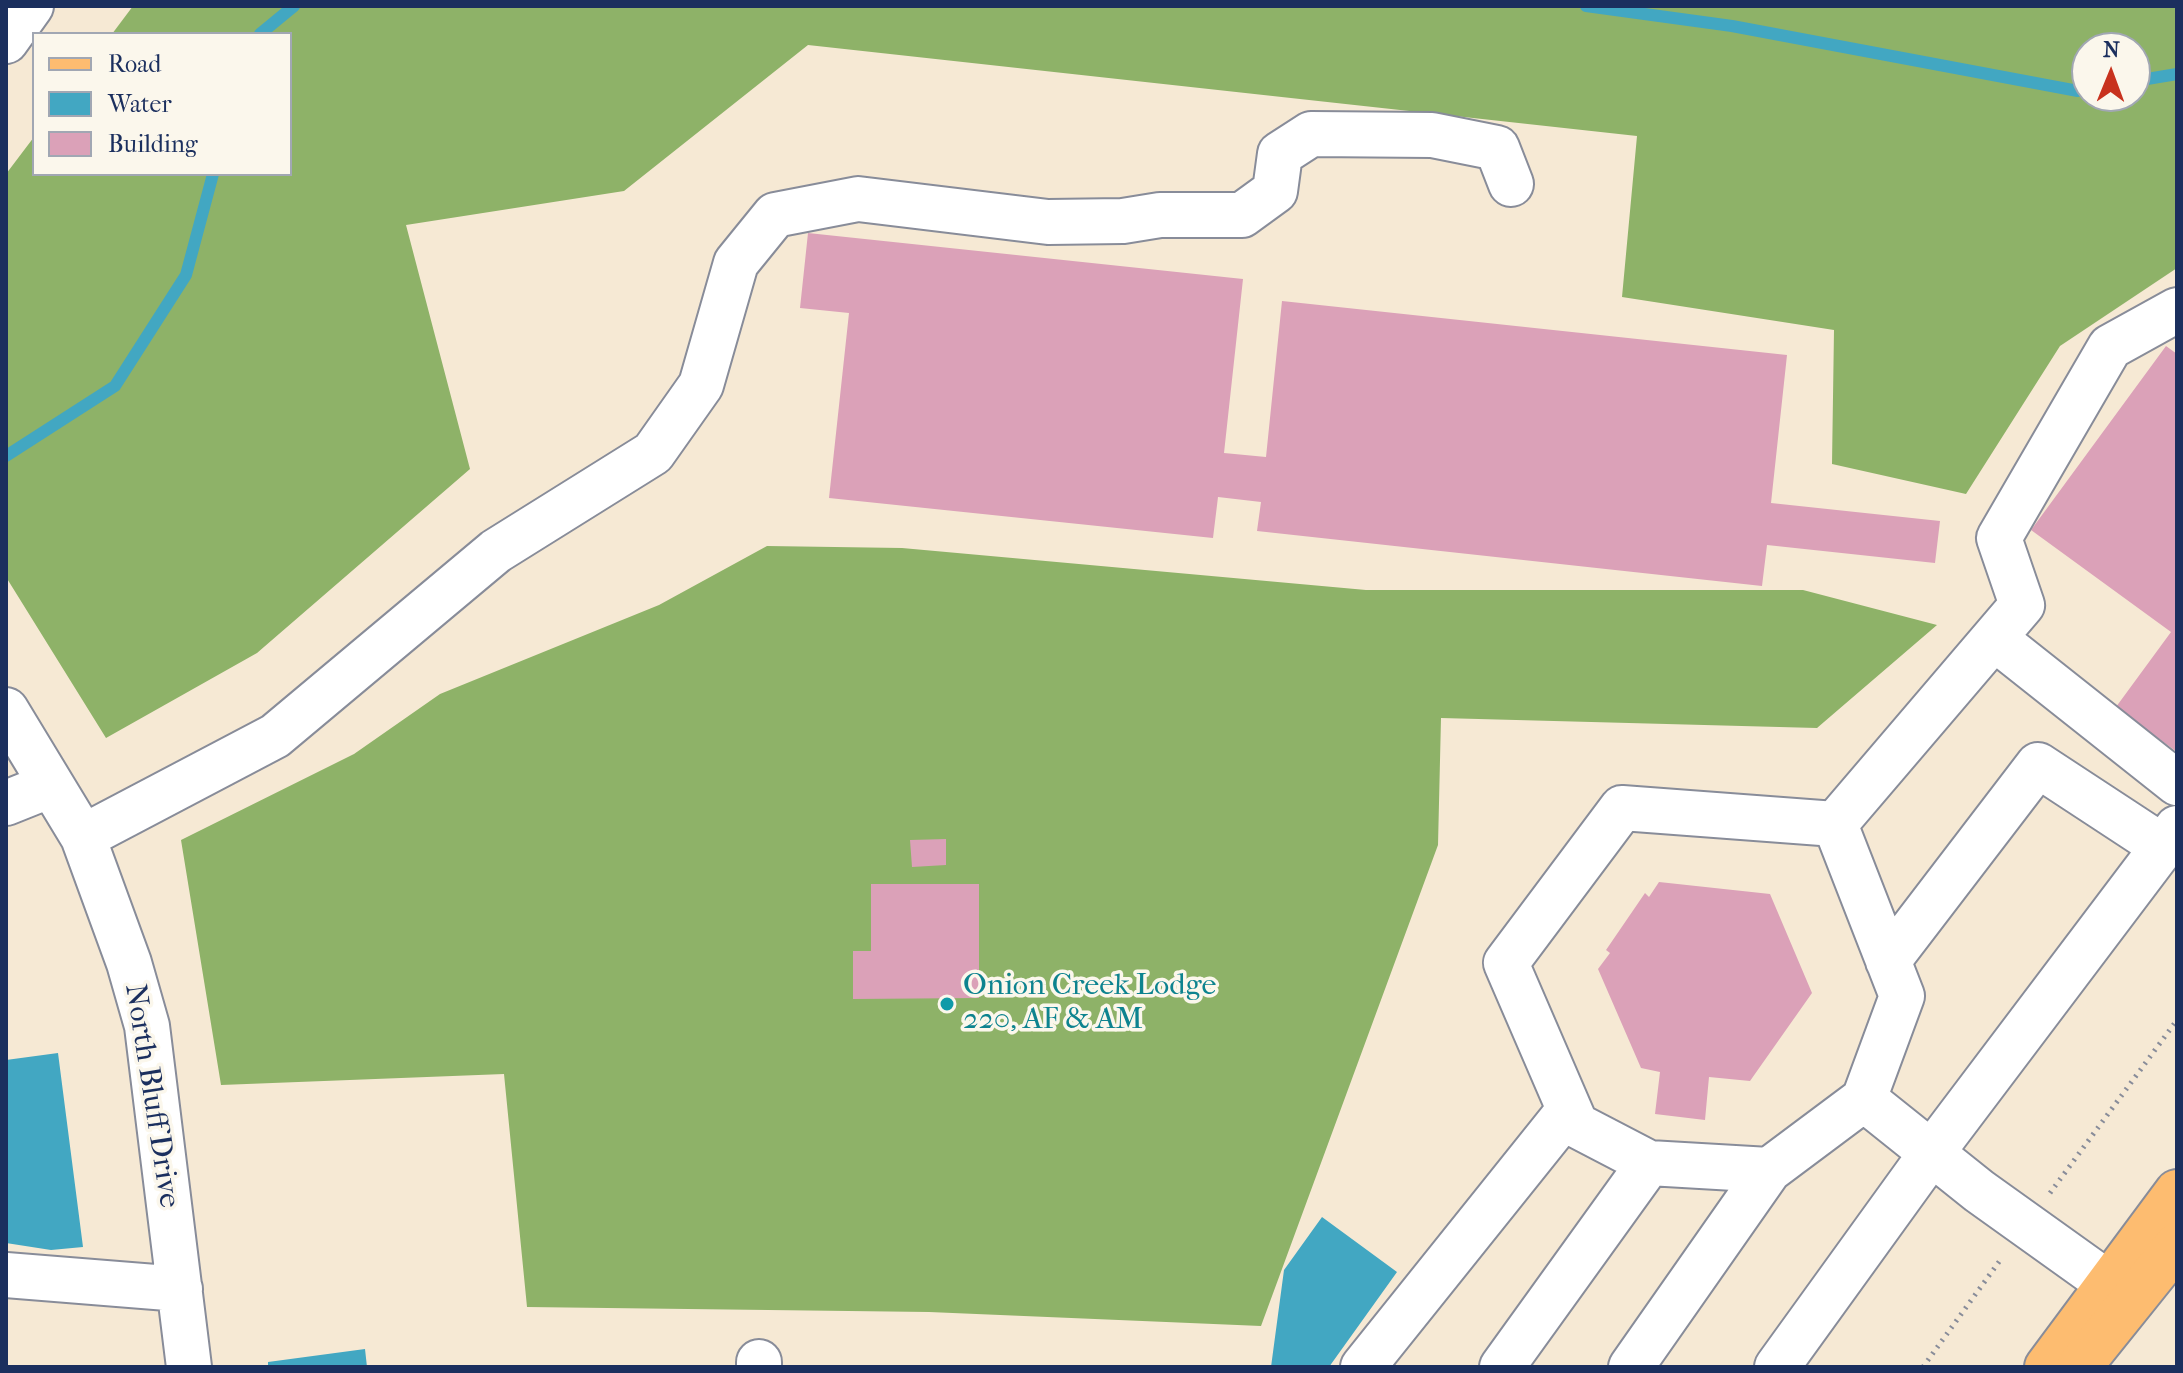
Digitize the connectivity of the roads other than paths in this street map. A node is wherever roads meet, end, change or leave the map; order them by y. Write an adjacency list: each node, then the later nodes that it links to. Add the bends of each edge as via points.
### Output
1 (31, 6): 2 (street)
2 (6, 41)
3 (1511, 184): 11 (street, via 1497,148 1432,135 1311,134 1280,154 1275,191 1242,215 1048,222 858,199 775,215 736,263 701,385 653,453 496,551 275,736)
4 (2177, 310): 5 (street, via 2110,347 1999,538 2022,605)
5 (1994, 638): 7 (street); 10 (street)
6 (6, 710): 8 (street, North Bluff Drive)
7 (2177, 783)
8 (51, 785): 9 (street); 11 (street, North Bluff Drive)
9 (6, 803)
10 (1835, 824): 13 (street); 15 (street, via 1622,808 1506,963)
11 (83, 837): 23 (street, North Bluff Drive, via 147,1026)
12 (2170, 837): 13 (street, via 2038,765); 16 (street)
13 (1888, 961): 14 (street, via 1902,996)
14 (1864, 1099): 16 (street); 18 (street)
15 (1569, 1110): 17 (street, via 1576,1125); 25 (street)
16 (1933, 1151): 22 (street, via 1979,1191); 28 (street)
17 (1649, 1163): 18 (street); 26 (street)
18 (1769, 1170): 27 (street)
19 (2177, 1192): 22 (main road)
20 (2177, 1245): 30 (main road)
21 (6, 1275): 23 (street)
22 (2109, 1284): 29 (main road)
23 (180, 1289): 24 (street, North Bluff Drive)
24 (189, 1367)
25 (1363, 1367)
26 (1502, 1367)
27 (1631, 1367)
28 (1777, 1367)
29 (2047, 1367)
30 (2079, 1367)

